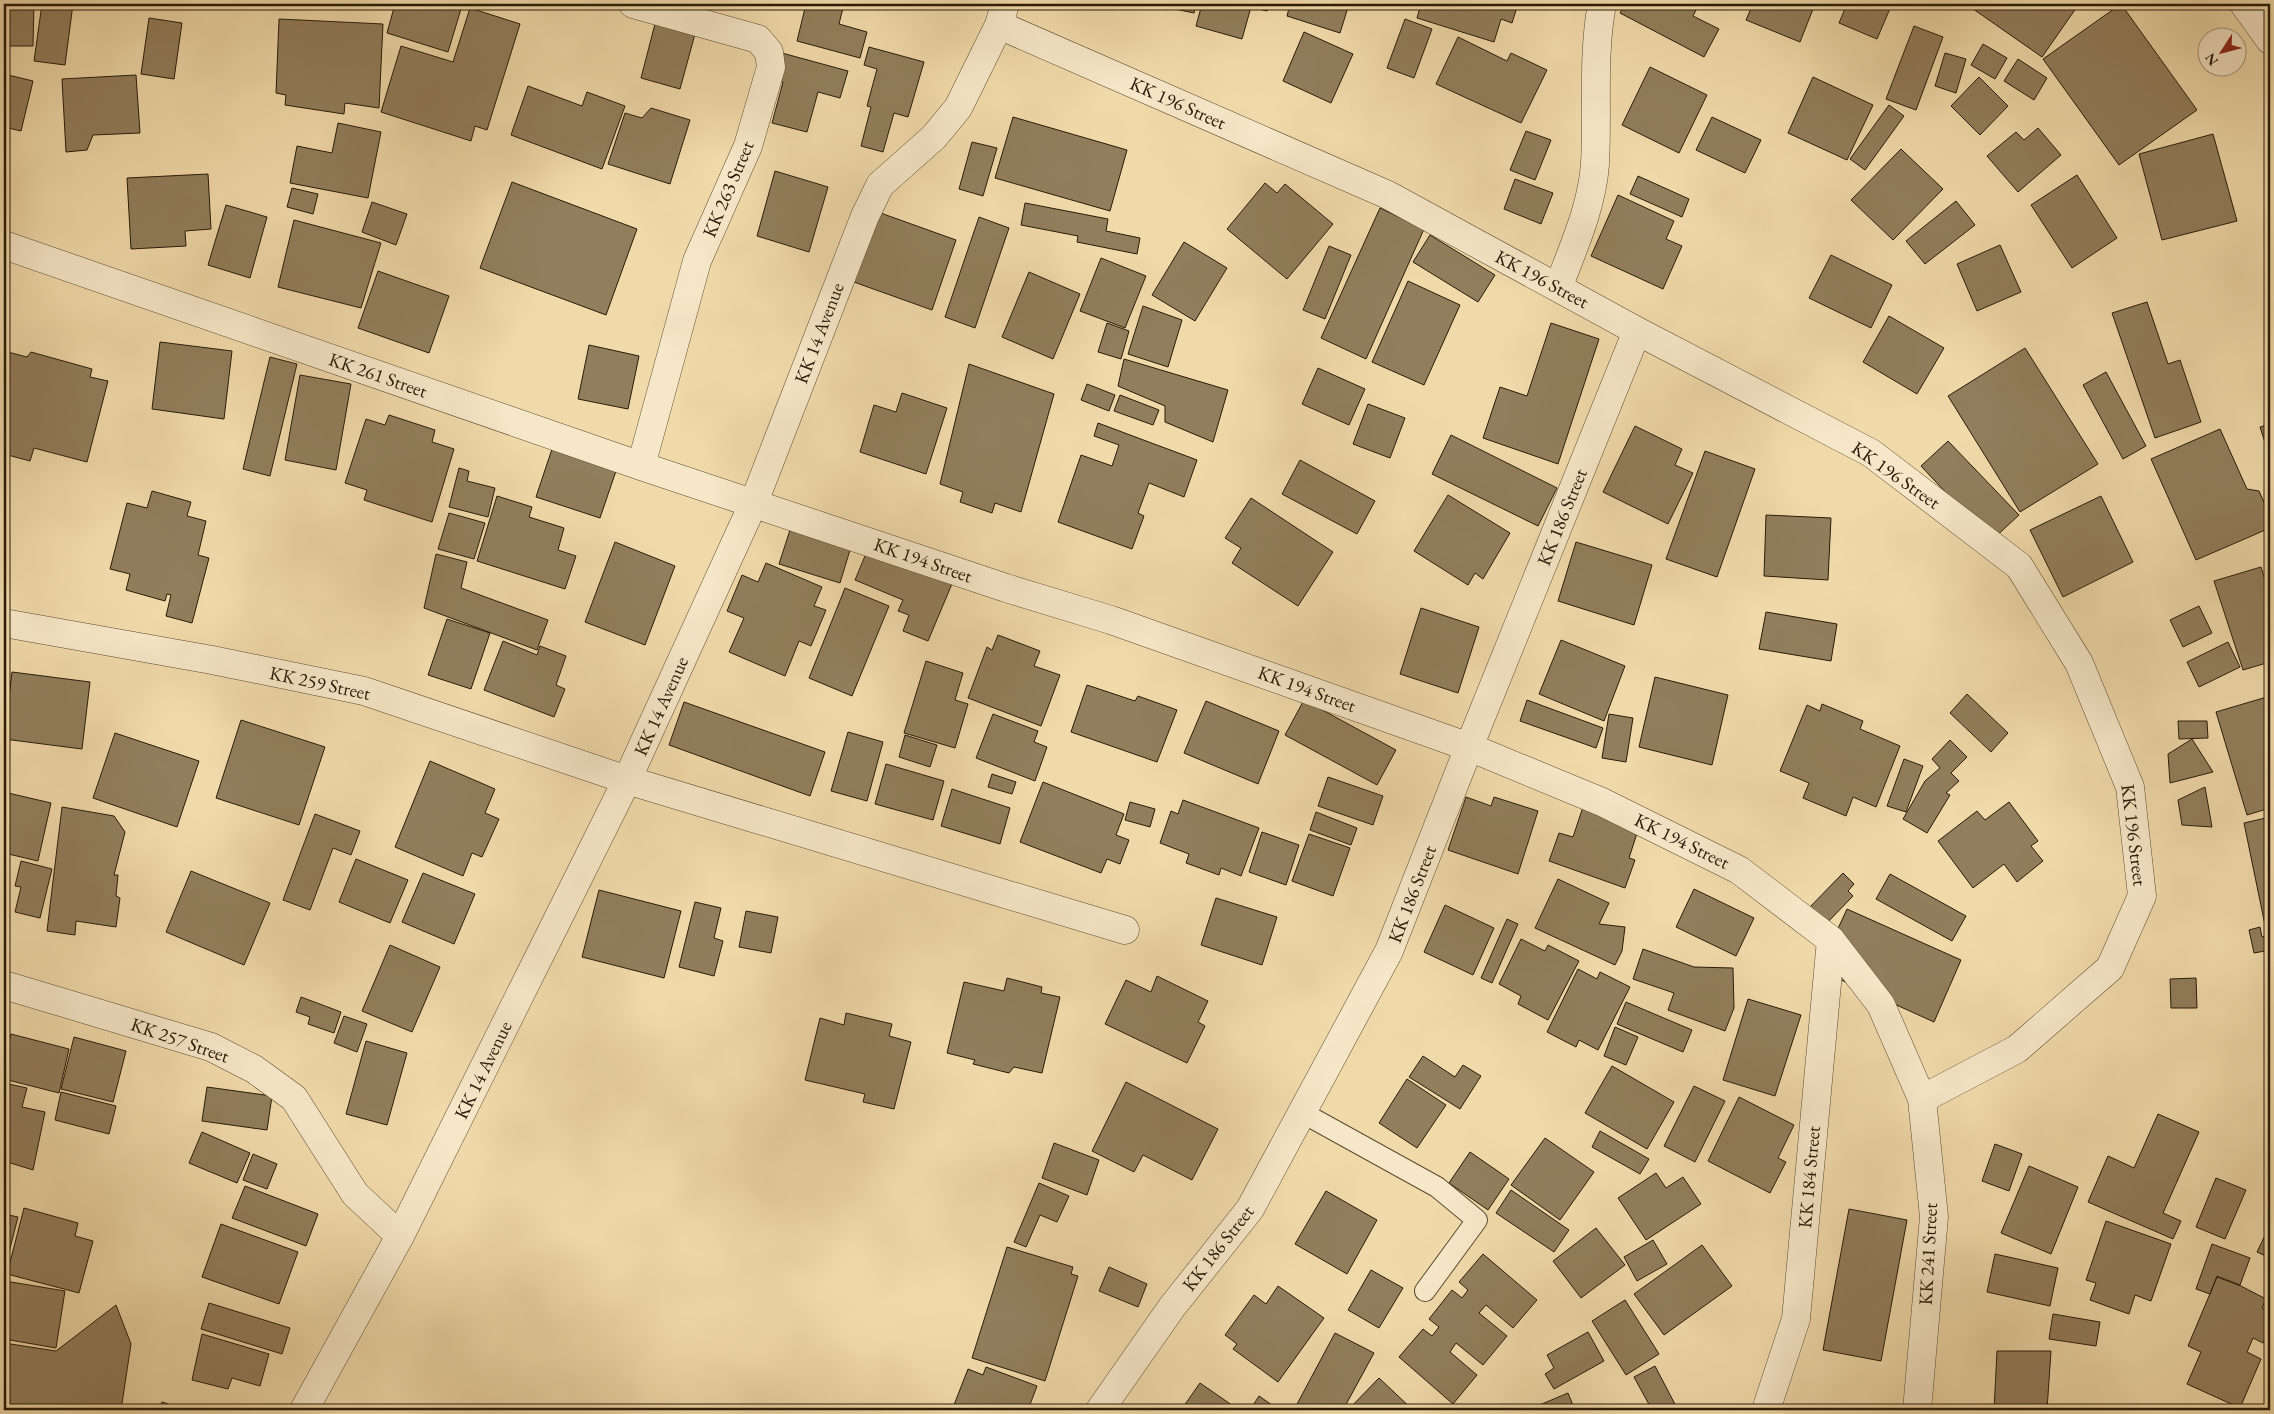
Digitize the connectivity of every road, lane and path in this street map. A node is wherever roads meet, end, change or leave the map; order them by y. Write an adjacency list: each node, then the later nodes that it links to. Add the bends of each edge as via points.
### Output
1 (633, 4): 9 (street, KK 263 Street, via 758,39 769,52 771,67 748,146 697,261)
2 (1602, 4): 7 (street, via 1595,80 1595,165 1586,212)
3 (2244, 4): 5 (street)
4 (1002, 14): 7 (street, KK 196 Street, via 1388,195); 10 (street, KK 14 Avenue, via 958,108 934,138 880,185)
5 (2270, 40)
6 (4, 245): 9 (street, KK 261 Street)
7 (1558, 288): 8 (street, KK 196 Street)
8 (1637, 331): 12 (street, KK 186 Street); 17 (street, KK 196 Street, via 1872,453 2019,566 2079,663 2130,787 2142,896 2110,968 2017,1049)
9 (641, 466): 10 (street, KK 261 Street)
10 (754, 502): 12 (street, KK 194 Street, via 1006,588 1111,620); 13 (street, KK 14 Avenue)
11 (4, 623): 13 (street, KK 259 Street, via 364,691)
12 (1469, 747): 15 (street, KK 194 Street, via 1602,802 1739,870); 18 (street, KK 186 Street, via 1389,951)
13 (627, 780): 14 (street, KK 259 Street); 19 (street, KK 14 Avenue)
14 (1125, 930)
15 (1831, 940): 17 (street, via 1881,1005); 23 (street, KK 184 Street, via 1796,1319)
16 (4, 985): 19 (street, KK 257 Street, via 211,1047 254,1069 294,1098 355,1194)
17 (1922, 1098): 24 (street, KK 241 Street, via 1934,1217)
18 (1302, 1113): 20 (lane, via 1437,1187 1477,1220); 22 (street, KK 186 Street, via 1250,1209 1172,1307)
19 (400, 1236): 21 (street, KK 14 Avenue)
20 (1425, 1291)
21 (304, 1410)
22 (1100, 1410)
23 (1766, 1410)
24 (1917, 1410)

